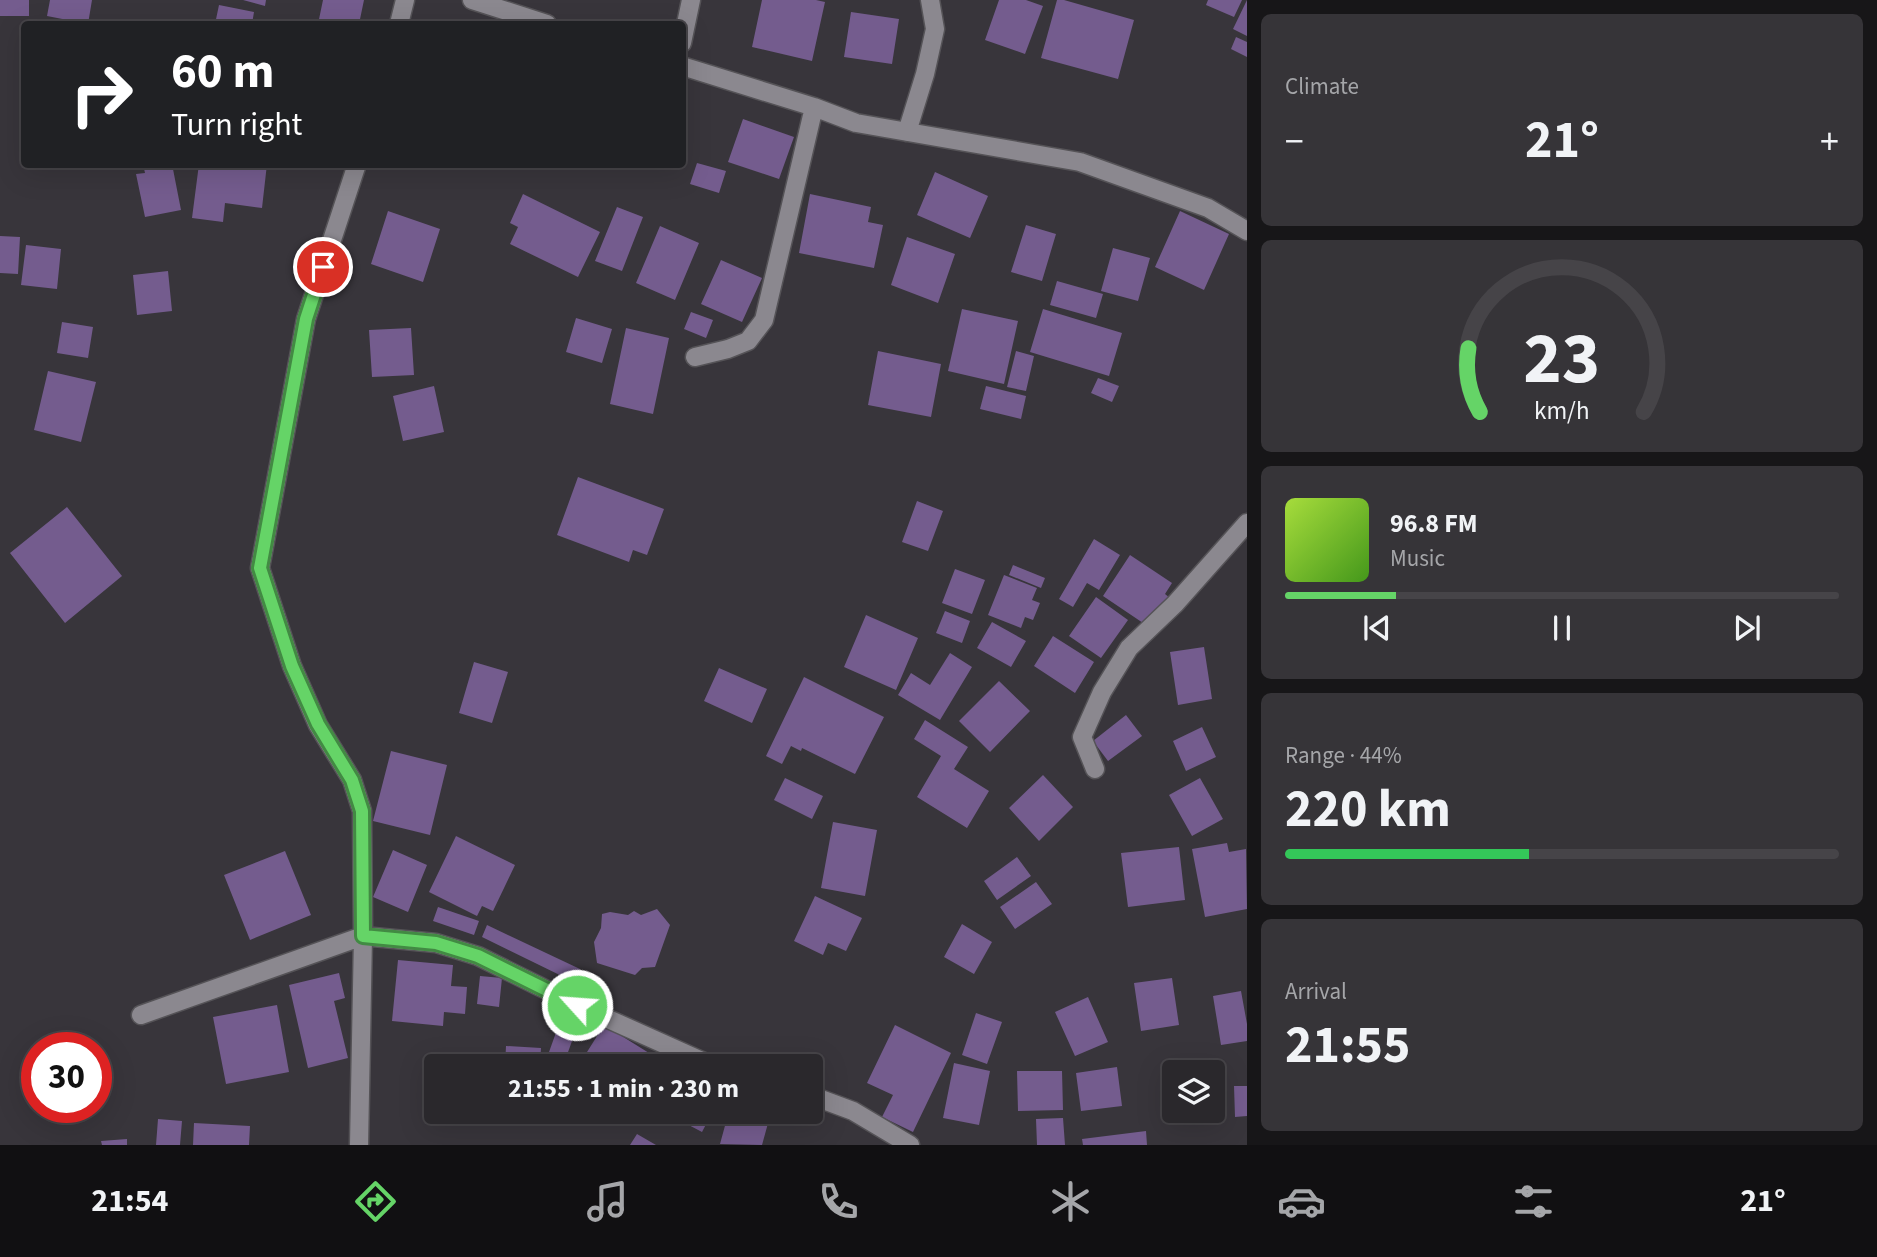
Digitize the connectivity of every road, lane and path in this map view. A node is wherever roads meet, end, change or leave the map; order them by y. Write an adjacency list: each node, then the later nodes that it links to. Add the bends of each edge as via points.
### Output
1 (405, 0): 5 (street)
2 (472, 0): 6 (street)
3 (691, 0): 7 (street)
4 (930, 0): 10 (street, via 935,29)
5 (400, 21)
6 (538, 21)
7 (686, 24)
8 (686, 67): 9 (street)
9 (814, 107): 10 (street, via 856,123); 13 (street, via 764,320 748,341)
10 (907, 132): 12 (street, via 1080,162 1208,208)
11 (356, 168): 16 (street, via 306,319 260,568 292,666 318,724 352,780 362,811)
12 (1247, 231)
13 (695, 357)
14 (1247, 523): 15 (street, via 1129,648 1082,737)
15 (1095, 769)
16 (363, 936): 17 (street); 18 (street, via 436,943 478,956); 20 (street)
17 (141, 1015)
18 (686, 1054)
19 (823, 1100): 21 (street, via 853,1111)
20 (359, 1145)
21 (910, 1145)

